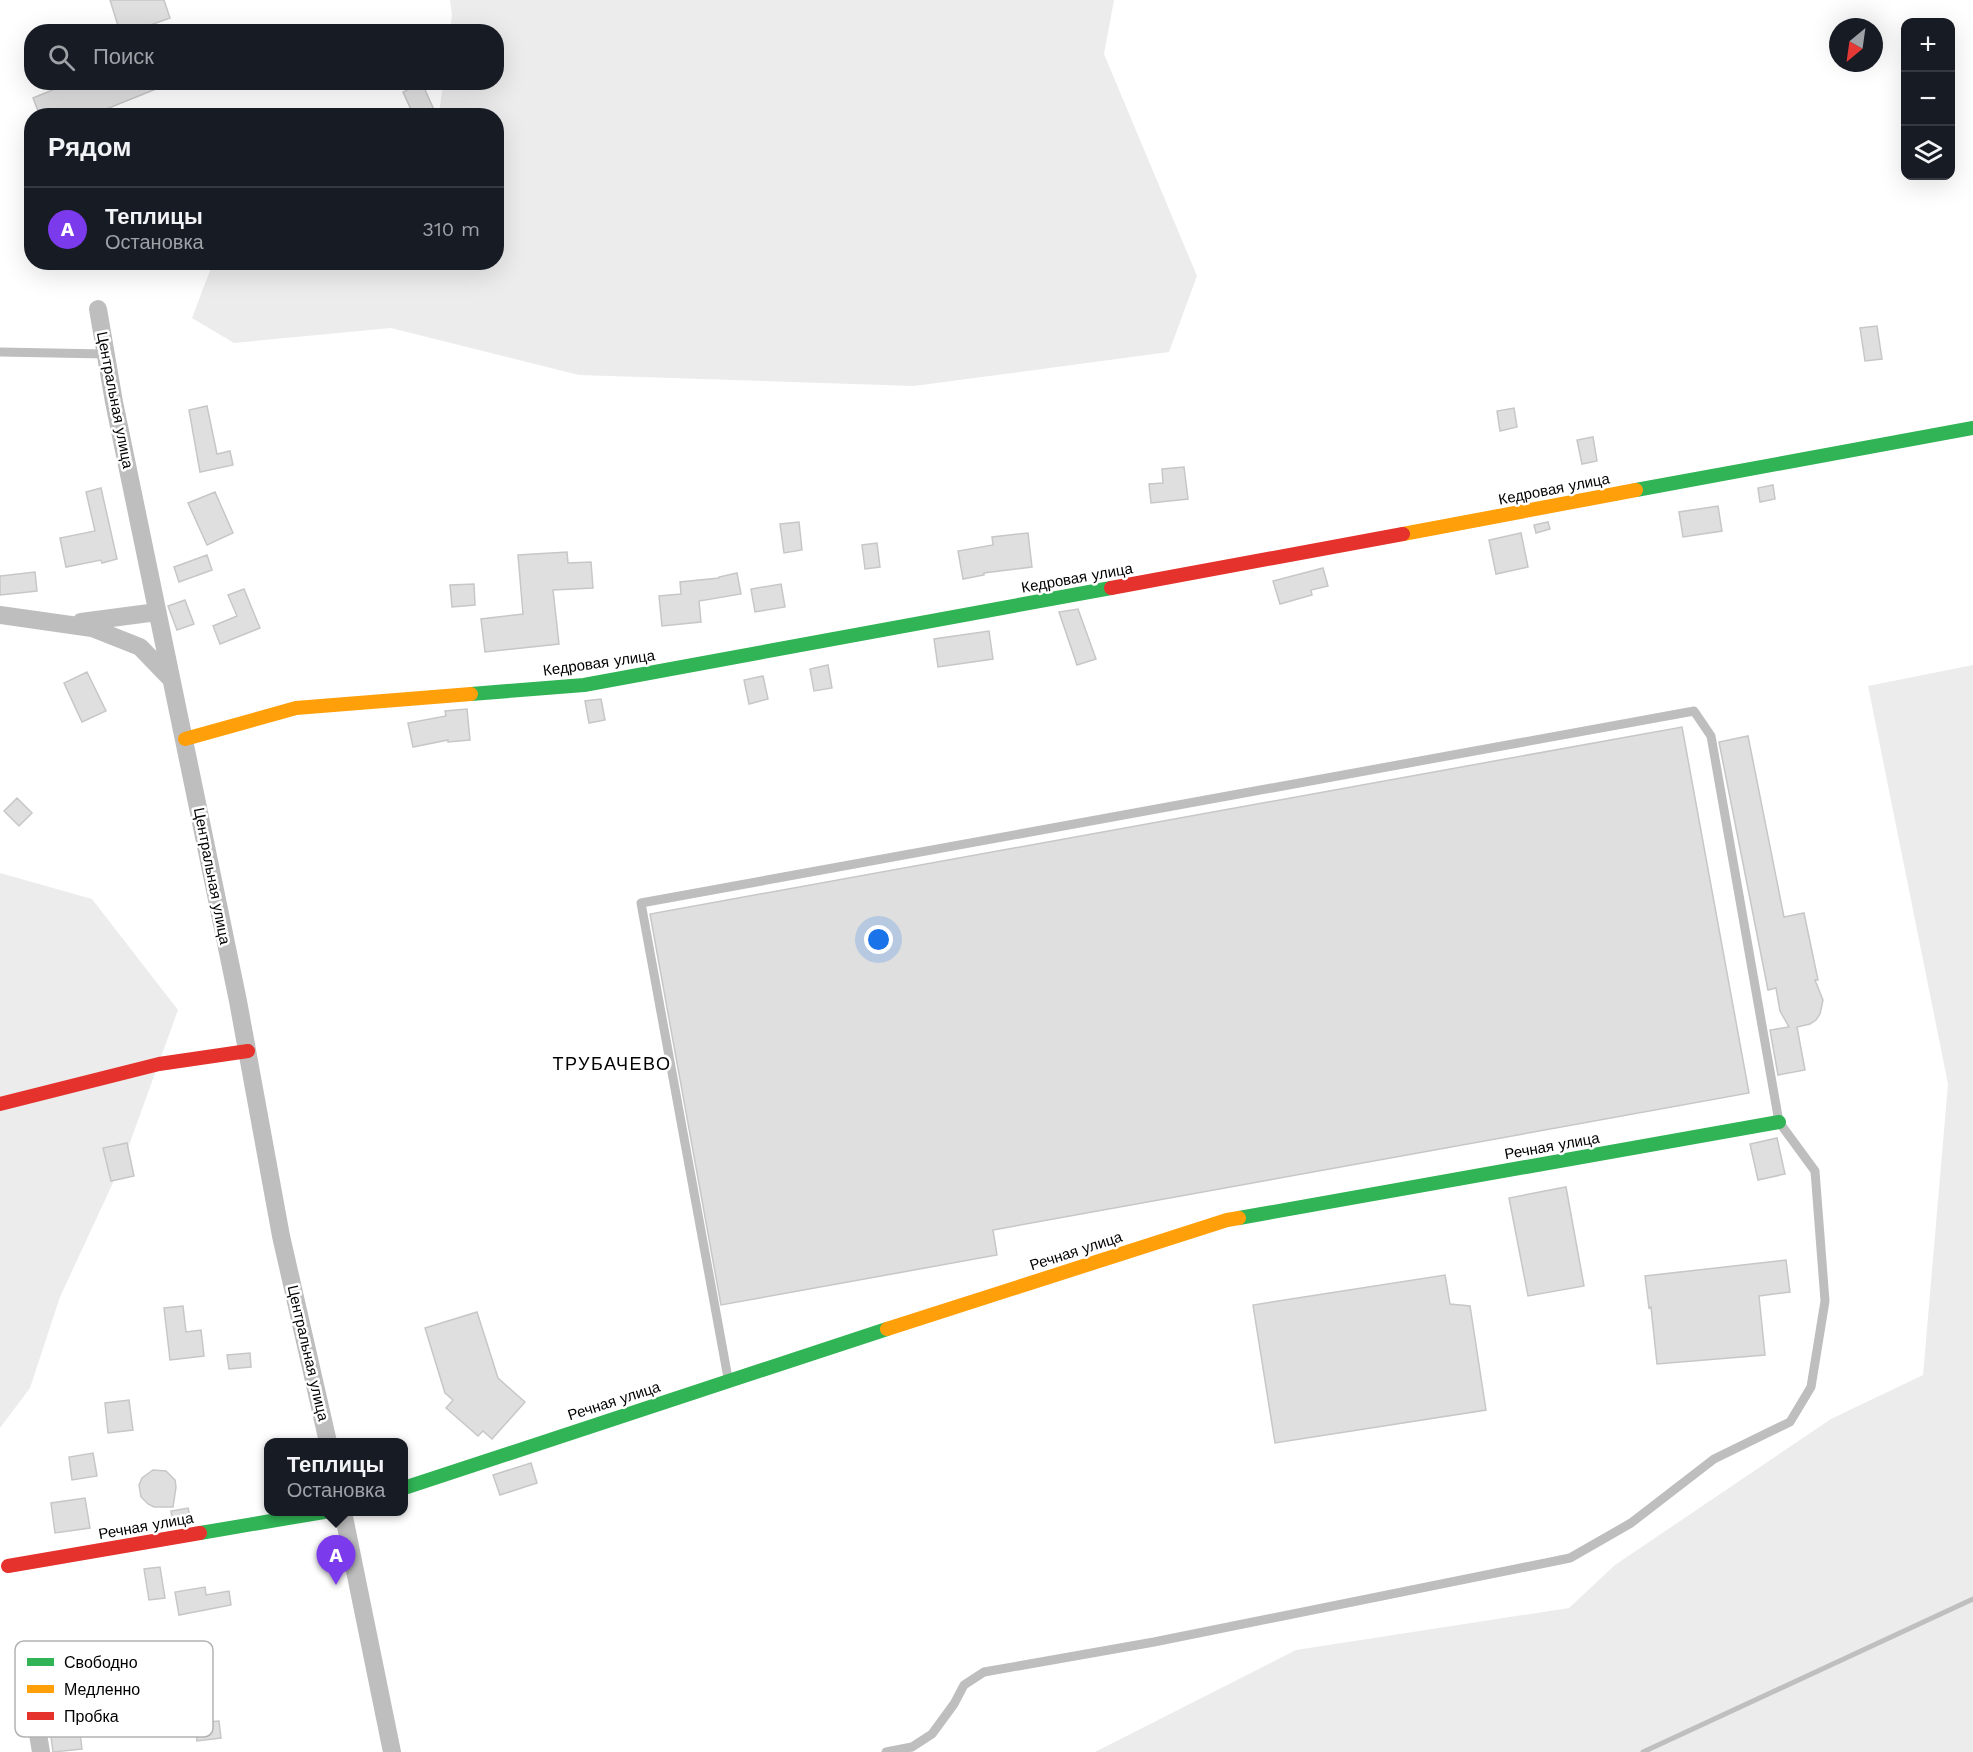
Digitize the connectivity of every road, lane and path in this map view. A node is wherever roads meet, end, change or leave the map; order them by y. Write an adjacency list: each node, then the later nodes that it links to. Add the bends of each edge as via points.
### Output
1 (98, 309): 3 (street, Центральная улица)
2 (0, 352): 3 (lane)
3 (106, 354): 5 (street, Центральная улица)
4 (1973, 428): 9 (street, Кедровая улица, via 584,685 296,708)
5 (157, 612): 7 (street); 8 (street, Центральная улица)
6 (0, 615): 7 (street)
7 (70, 624): 8 (street, via 92,628 140,647)
8 (171, 678): 9 (street, Центральная улица)
9 (184, 739): 10 (street, Центральная улица)
10 (248, 1051): 11 (street, via 159,1064); 14 (street, Центральная улица, via 281,1236)
11 (0, 1104)
12 (1779, 1122): 13 (street, Речная улица, via 1227,1220); 13 (lane, via 1711,736 1694,711 641,903); 20 (lane, via 1815,1172 1825,1301 1811,1387 1790,1422 1714,1459 1631,1523 1570,1558 1154,1642 984,1672 964,1685 932,1734 912,1747)
13 (729, 1380): 15 (street, Речная улица)
14 (327, 1438)
15 (408, 1487)
16 (301, 1516): 18 (street, Речная улица)
17 (345, 1516): 19 (street)
18 (8, 1566)
19 (392, 1752)
20 (886, 1752)

